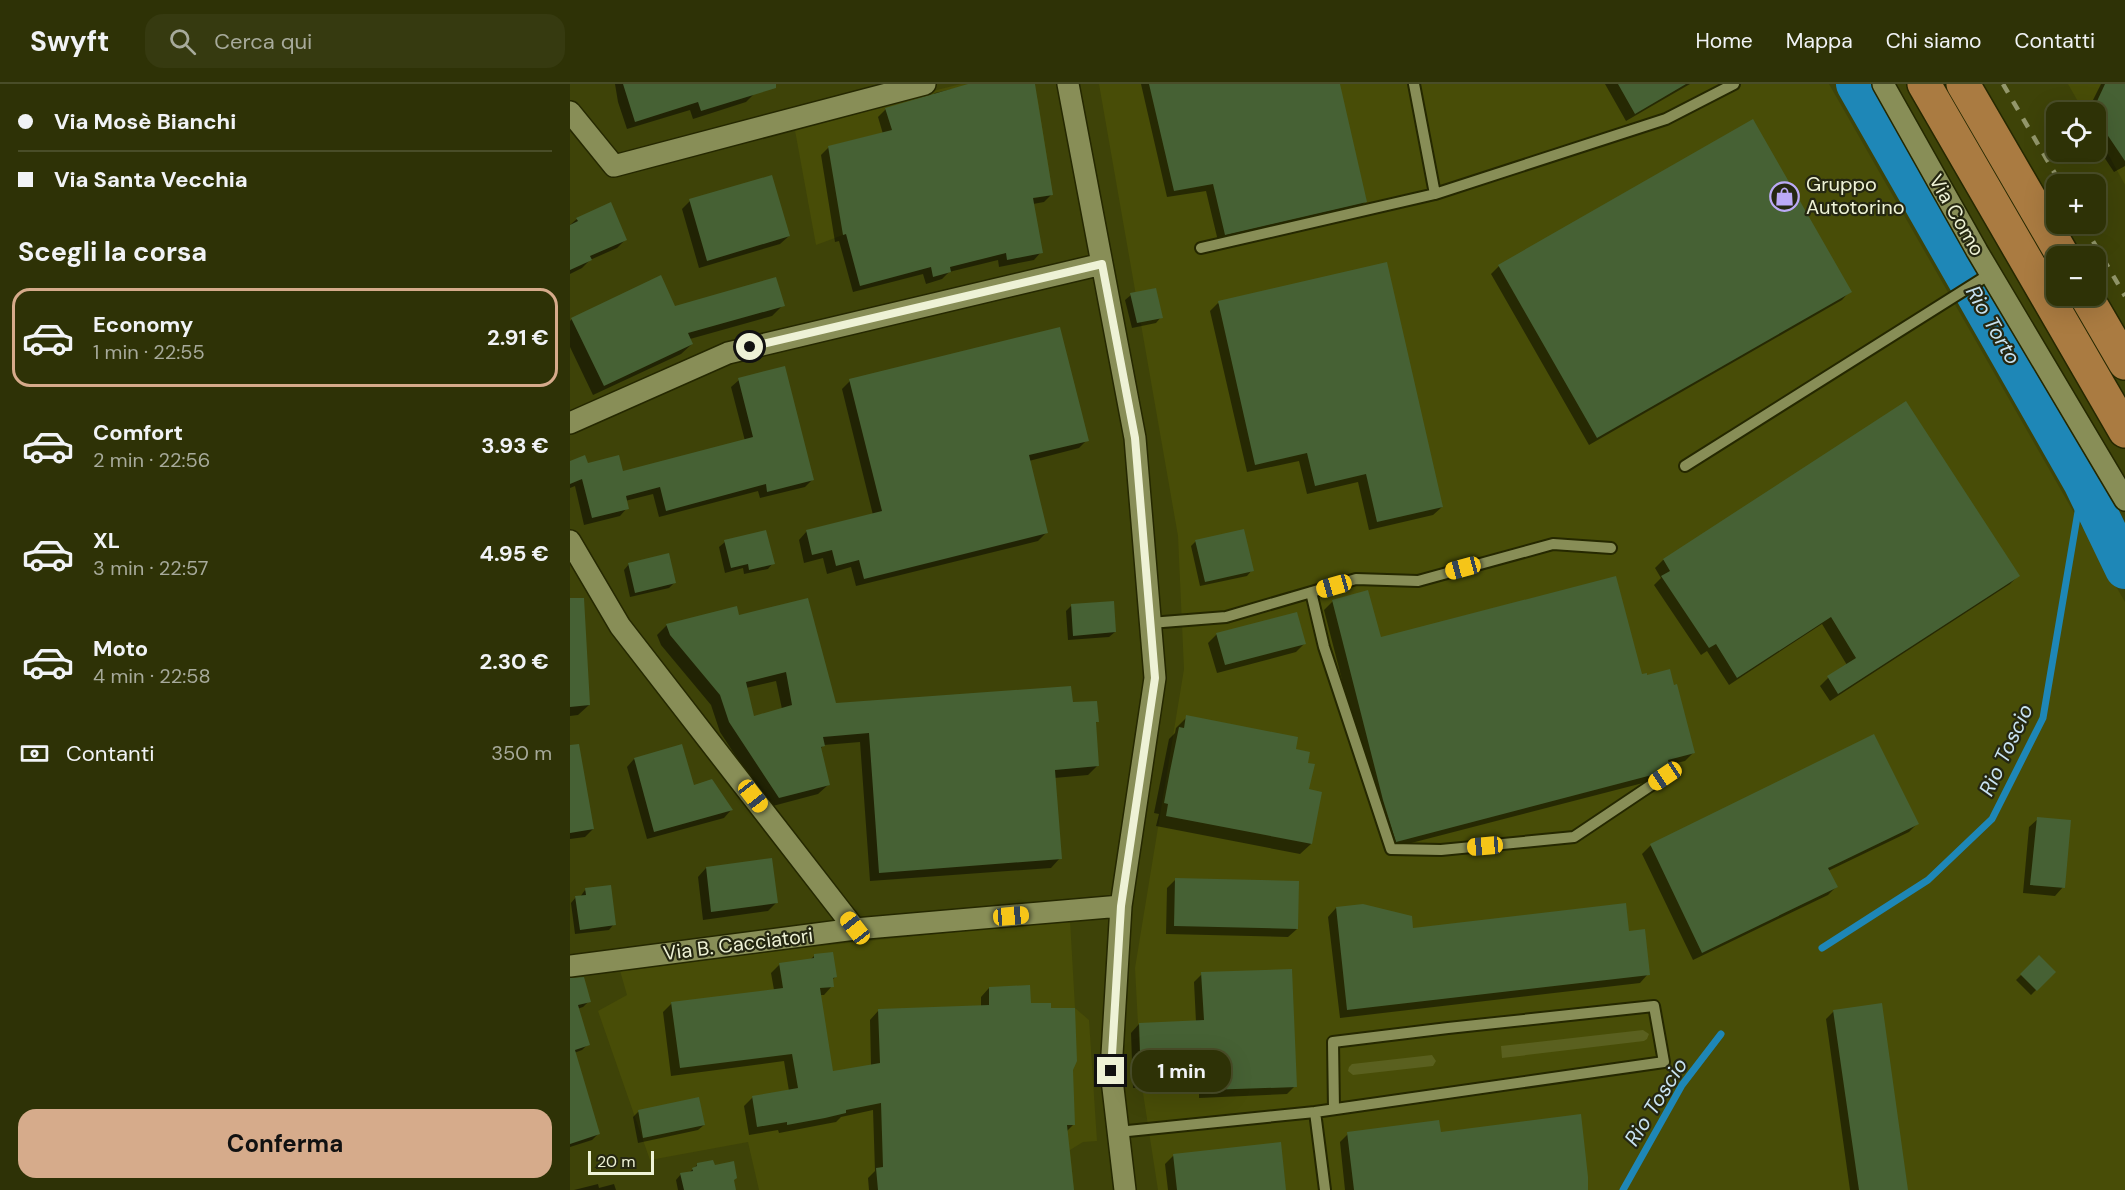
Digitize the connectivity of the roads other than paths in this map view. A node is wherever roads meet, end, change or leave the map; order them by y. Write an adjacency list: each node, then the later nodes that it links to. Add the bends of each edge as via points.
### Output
1 (925, 84): 8 (street, via 614,166)
2 (1068, 84): 12 (street)
3 (1414, 84): 9 (lane)
4 (1734, 84): 9 (lane, via 1666,119)
5 (1883, 84): 13 (street, Via Como)
6 (1924, 84): 17 (main road)
7 (1964, 84): 10 (main road)
8 (570, 112)
9 (1435, 194): 11 (lane)
10 (2057, 246)
11 (1201, 248)
12 (1102, 264): 16 (street, via 728,353); 23 (street, via 1135,438)
13 (1984, 278): 18 (lane); 19 (street, Via Como)
14 (2092, 306): 15 (main road)
15 (2125, 363)
16 (570, 423)
17 (2125, 430)
18 (1684, 466)
19 (2125, 500)
20 (570, 541): 26 (street, via 620,626)
21 (1611, 548): 22 (lane, via 1553,544 1419,580 1356,579)
22 (1311, 592): 23 (lane, via 1226,617); 24 (lane, via 1324,646 1391,849 1441,850 1574,837)
23 (1150, 623): 25 (street, via 1155,678)
24 (1665, 776)
25 (1121, 906): 26 (street, Via B. Cacciatori); 30 (street, via 1111,1071)
26 (855, 928): 27 (street, Via B. Cacciatori)
27 (570, 966)
28 (1334, 1110): 28 (lane, via 1664,1062 1654,1006 1333,1042); 29 (lane)
29 (1315, 1112): 30 (lane); 32 (lane)
30 (1118, 1132): 31 (street)
31 (1125, 1190)
32 (1325, 1190)

